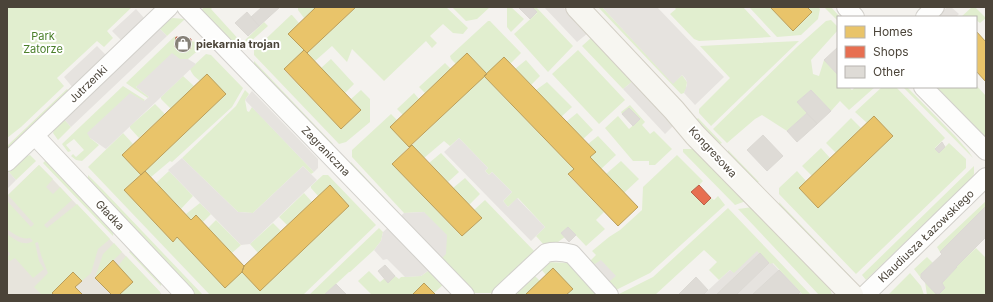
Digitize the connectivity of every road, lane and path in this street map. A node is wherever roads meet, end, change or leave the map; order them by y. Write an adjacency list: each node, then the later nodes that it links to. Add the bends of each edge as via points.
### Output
1 (169, 7): 9 (street, Jutrzenki)
2 (186, 7): 15 (street, Zagraniczna)
3 (577, 7): 17 (street, Kongresowa, via 695,135)
4 (846, 7): 6 (street)
5 (935, 7): 7 (street)
6 (854, 16)
7 (926, 16)
8 (924, 88): 10 (street)
9 (35, 136): 11 (street, Jutrzenki); 14 (street, Gładka)
10 (986, 151)
11 (7, 162)
12 (986, 177): 18 (street, Klaudiusza Łazowskiego)
13 (605, 290): 16 (street, via 572,254 550,252)
14 (185, 295)
15 (465, 295)
16 (501, 295)
17 (852, 295)
18 (865, 295)

